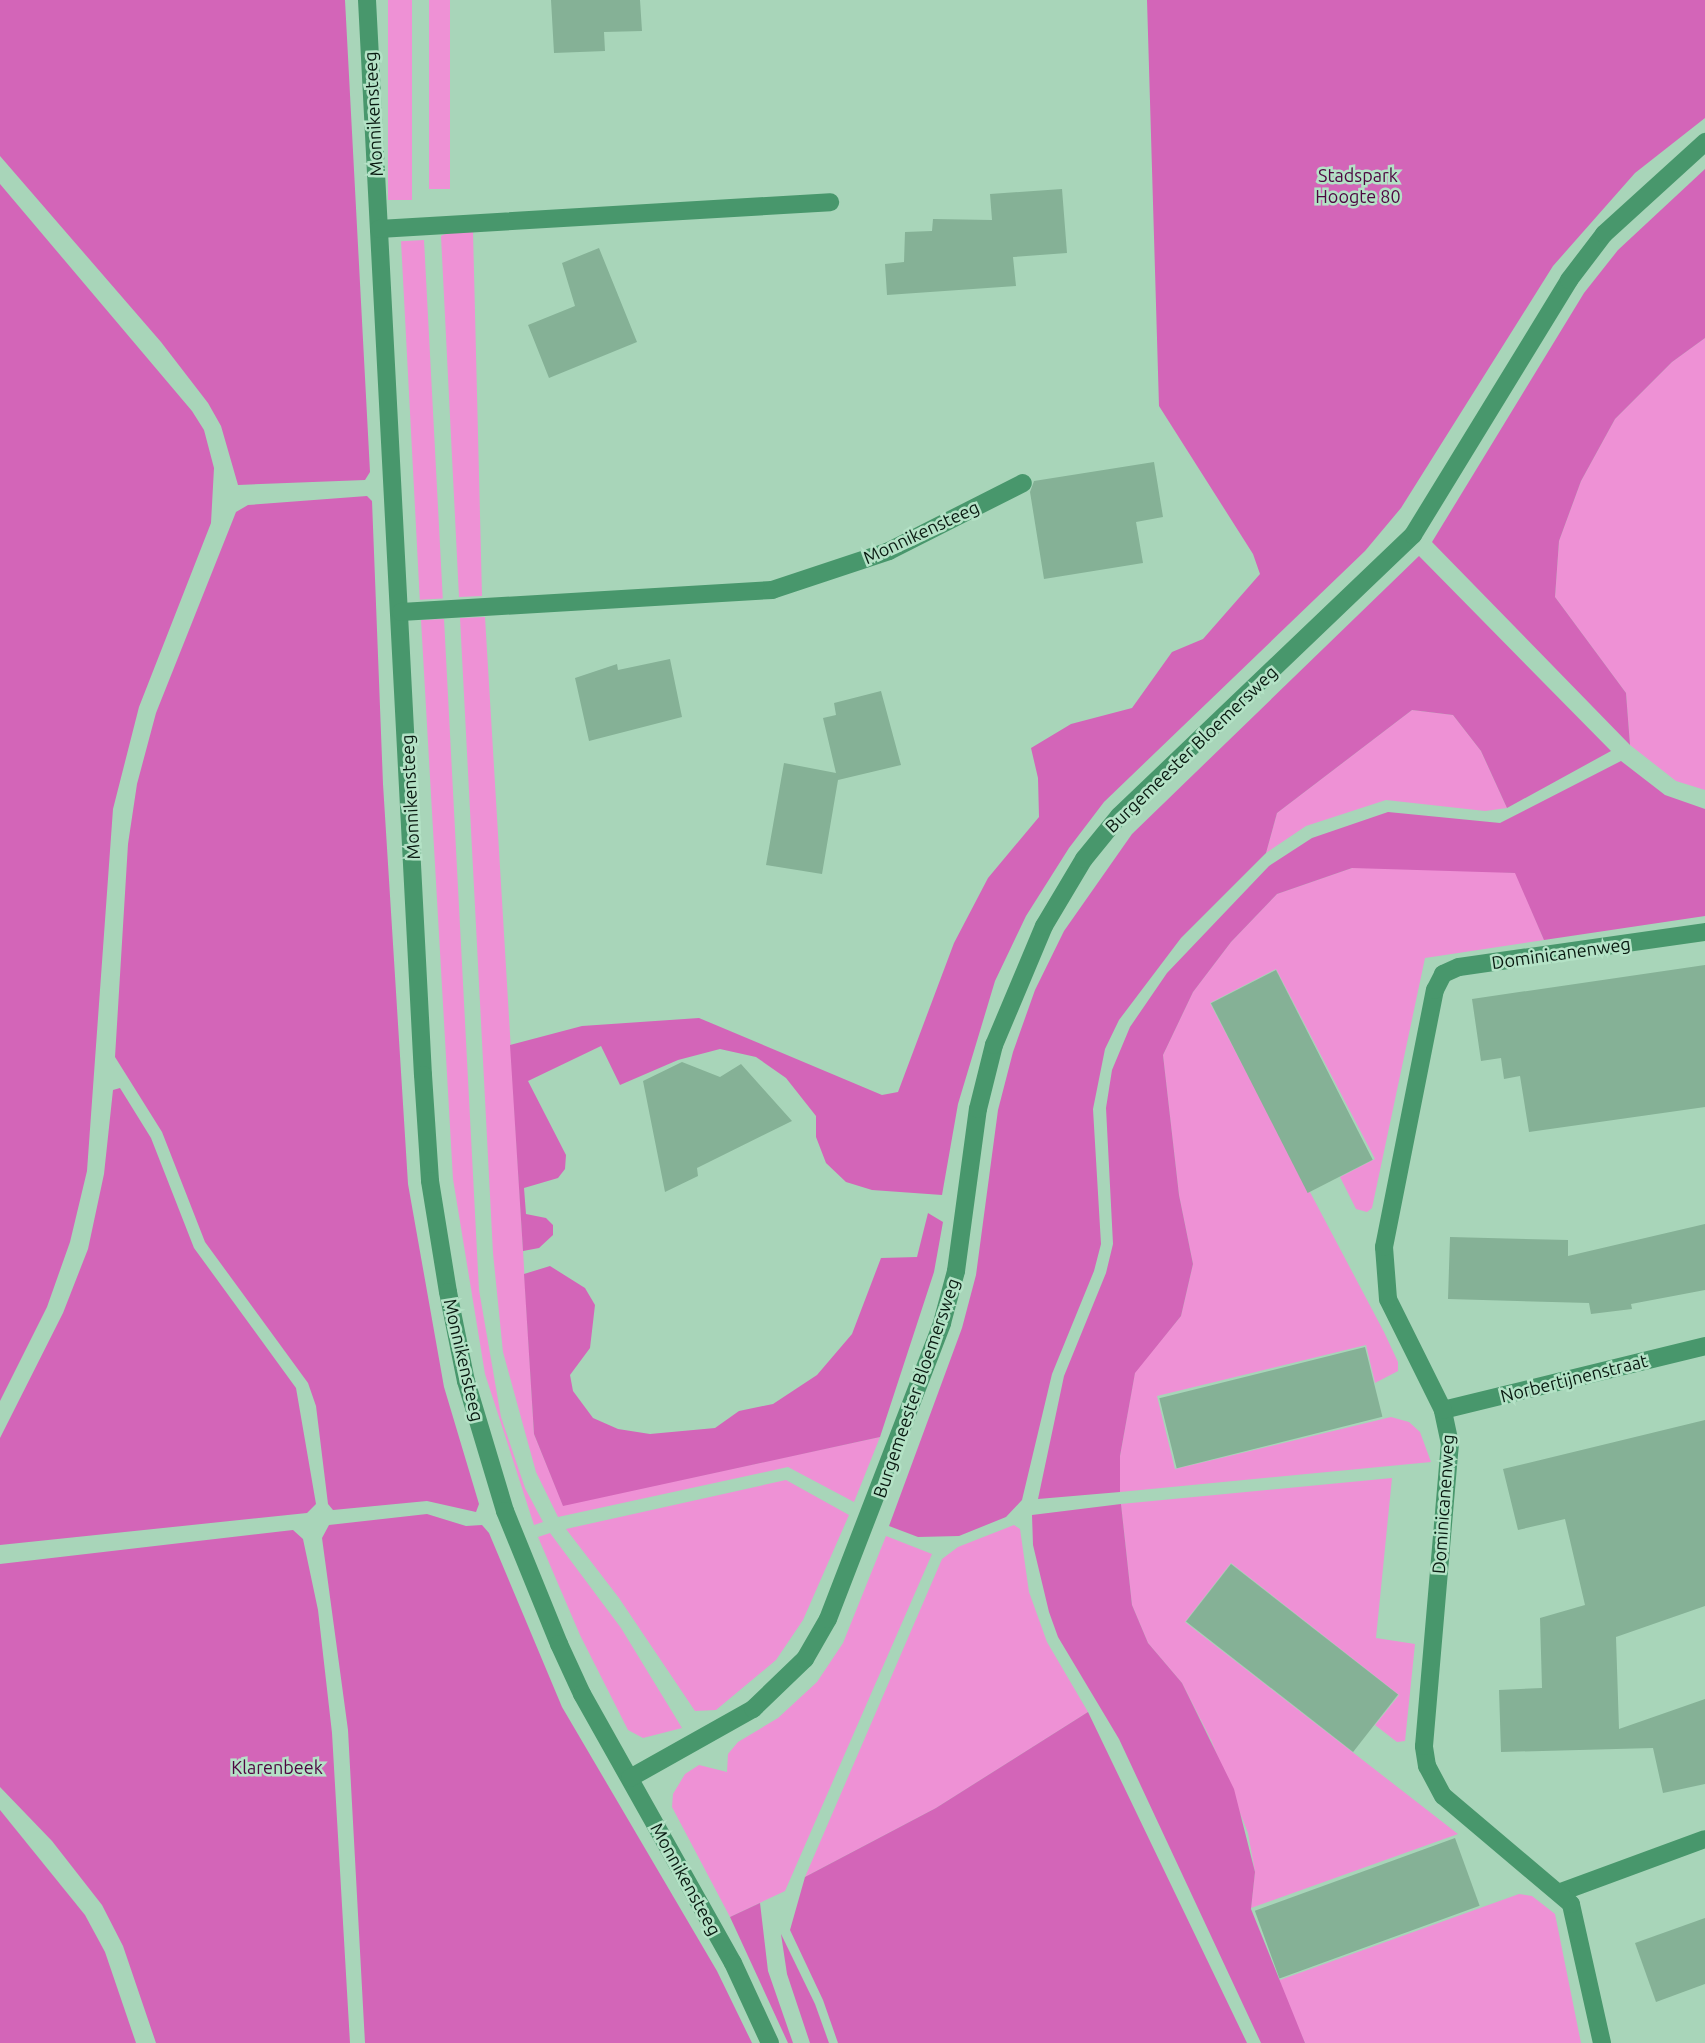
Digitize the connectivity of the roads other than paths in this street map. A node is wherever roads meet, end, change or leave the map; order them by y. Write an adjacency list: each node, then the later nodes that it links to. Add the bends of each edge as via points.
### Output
1 (367, 0): 4 (street, Monnikensteeg)
2 (1705, 142): 10 (street, Burgemeester Bloemersweg, via 1604,234 1569,280 1413,535 1119,816 1084,859 1044,926 994,1045 978,1109 956,1271 942,1323 870,1519 818,1639 788,1679 753,1709)
3 (830, 202): 4 (street)
4 (379, 229): 6 (street, Monnikensteeg)
5 (1023, 483): 6 (street, Monnikensteeg, via 889,551 772,590)
6 (401, 612): 10 (street, Monnikensteeg, via 430,1181 450,1305 466,1381 526,1565 582,1695)
7 (1705, 932): 9 (street, Dominicanenweg, via 1459,967 1438,982 1392,1201 1384,1276 1402,1329)
8 (1705, 1346): 9 (street, Norbertijnenstraat)
9 (1443, 1410): 12 (street, Dominicanenweg, via 1450,1444 1424,1746 1427,1766 1451,1804)
10 (630, 1778): 13 (street, Monnikensteeg, via 733,1963)
11 (1705, 1839): 12 (street)
12 (1561, 1892): 14 (street, Dominicanenweg, via 1578,1920)
13 (770, 2043)
14 (1602, 2043)

